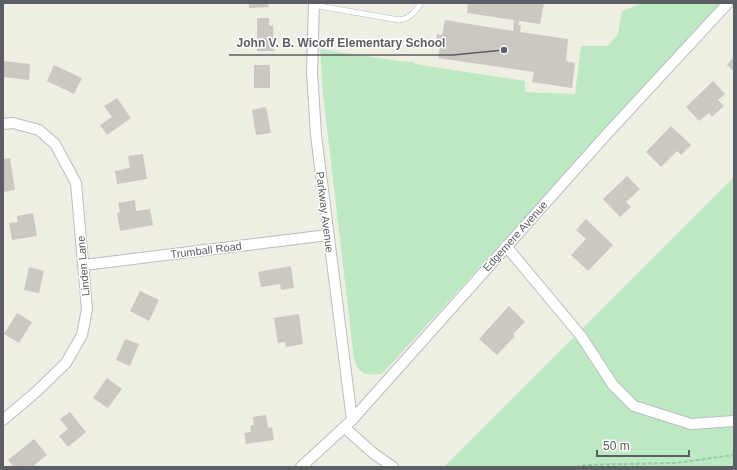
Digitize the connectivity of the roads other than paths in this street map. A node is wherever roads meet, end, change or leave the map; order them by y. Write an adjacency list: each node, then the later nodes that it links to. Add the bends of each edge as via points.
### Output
1 (421, 3): 3 (lane, via 405,20)
2 (728, 3): 6 (street, Edgemere Avenue)
3 (314, 4): 5 (street, Parkway Avenue, via 312,72 319,165)
4 (3, 124): 7 (street, Linden Lane, via 13,123 39,130 55,144 76,183)
5 (328, 235): 7 (street, Trumball Road); 10 (street, Parkway Avenue)
6 (506, 246): 9 (street, via 581,336 613,385 634,406 691,424); 10 (street, Edgemere Avenue)
7 (84, 265): 8 (street, Linden Lane, via 87,309 82,335 66,364)
8 (3, 420)
9 (734, 421)
10 (348, 424): 11 (street, Edgemere Avenue); 12 (street, via 373,453)
11 (301, 467)
12 (393, 467)

